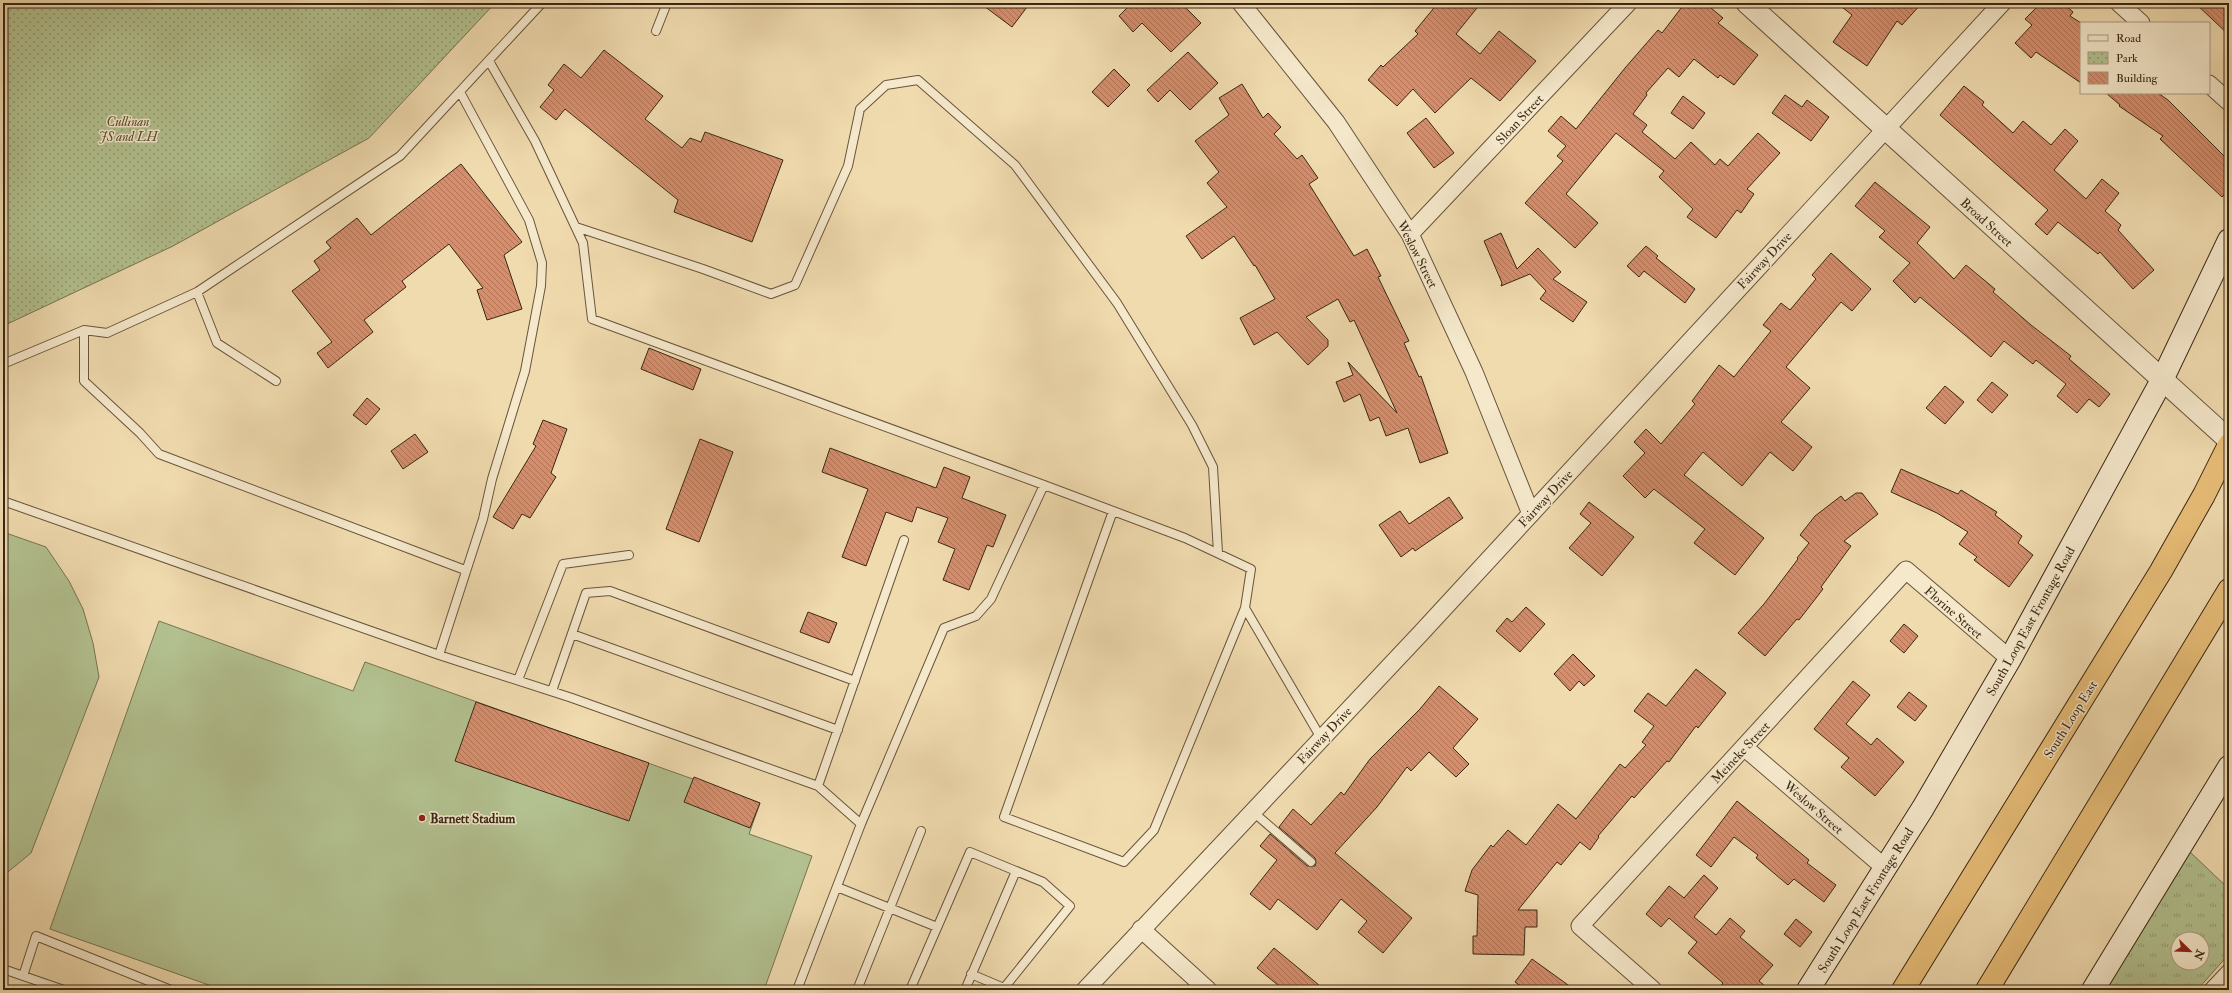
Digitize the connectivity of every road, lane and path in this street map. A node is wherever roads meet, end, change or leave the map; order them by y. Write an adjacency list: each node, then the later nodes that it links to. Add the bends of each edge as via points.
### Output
1 (542, 3): 10 (lane)
2 (667, 3): 9 (lane)
3 (1628, 3): 16 (street, Sloan Street)
4 (1747, 3): 14 (street, Broad Street)
5 (2002, 3): 14 (street, Fairway Drive)
6 (2119, 3): 8 (street)
7 (1246, 5): 16 (street, Weslow Street, via 1336,122)
8 (2140, 22)
9 (656, 31)
10 (489, 61): 12 (lane); 15 (lane, via 535,141)
11 (2210, 85): 13 (street)
12 (460, 92): 18 (lane, via 400,156); 32 (lane, via 529,220 542,263 541,286 525,371 492,479 483,519)
13 (2229, 102)
14 (1884, 129): 21 (street, Broad Street); 28 (street, Fairway Drive)
15 (576, 227): 25 (lane, via 583,243 592,319); 30 (lane, via 771,294 795,285 848,166 860,109 886,85 918,80 1015,165 1117,304 1192,425 1213,467)
16 (1410, 234): 28 (street, Weslow Street, via 1474,372)
17 (2229, 240): 21 (main road, South Loop East Frontage Road)
18 (197, 292): 19 (lane, via 107,332); 22 (lane, via 217,343)
19 (84, 330): 20 (lane); 32 (lane, via 84,381 159,454)
20 (3, 364)
21 (2162, 380): 23 (street, Broad Street); 38 (main road, South Loop East Frontage Road)
22 (276, 381)
23 (2229, 440)
24 (2229, 445): 71 (highway, South Loop East, via 2157,578)
25 (1044, 485): 27 (lane); 48 (lane, via 991,599 976,616 944,628)
26 (3, 501): 37 (lane)
27 (1113, 511): 30 (lane); 35 (lane, via 1004,817 1124,862 1154,830)
28 (1531, 514): 43 (street, Fairway Drive)
29 (904, 540): 40 (lane)
30 (1218, 553): 35 (lane, via 1251,569)
31 (629, 555): 39 (lane, via 563,564)
32 (465, 570): 37 (lane)
33 (1899, 577): 38 (street, Florine Street, via 1906,570); 44 (street, Meineke Street)
34 (2229, 590): 72 (highway)
35 (1245, 608): 43 (lane)
36 (572, 634): 40 (lane, via 586,593 610,591); 41 (lane); 42 (lane)
37 (439, 655): 39 (lane)
38 (2010, 659): 51 (main road, South Loop East Frontage Road, via 1923,808)
39 (518, 680): 41 (lane)
40 (855, 681): 42 (lane)
41 (552, 691): 46 (lane)
42 (838, 730): 46 (lane)
43 (1321, 738): 47 (street, Fairway Drive)
44 (1745, 748): 51 (street, Weslow Street); 69 (street, Meineke Street, via 1580,926)
45 (2229, 767): 73 (main road)
46 (818, 786): 48 (lane)
47 (1252, 811): 50 (lane); 56 (street, Fairway Drive)
48 (861, 824): 53 (lane)
49 (921, 831): 54 (lane)
50 (1311, 862)
51 (1884, 867): 70 (main road, South Loop East Frontage Road)
52 (1016, 871): 55 (lane, via 970,852); 59 (lane); 59 (lane, via 1043,882 1070,906 1004,988)
53 (838, 887): 54 (lane); 63 (lane)
54 (891, 908): 55 (lane); 64 (lane)
55 (938, 927): 65 (lane)
56 (1141, 930): 67 (street, Fairway Drive); 68 (street)
57 (3, 968): 60 (lane)
58 (2229, 972): 74 (street)
59 (971, 974): 66 (lane)
60 (23, 976): 61 (lane); 62 (lane, via 36,936)
61 (64, 990)
62 (172, 990)
63 (797, 990)
64 (856, 990)
65 (910, 990)
66 (965, 990)
67 (1085, 990)
68 (1208, 990)
69 (1653, 990)
70 (1808, 990)
71 (1903, 990)
72 (1988, 990)
73 (2093, 990)
74 (2213, 990)

